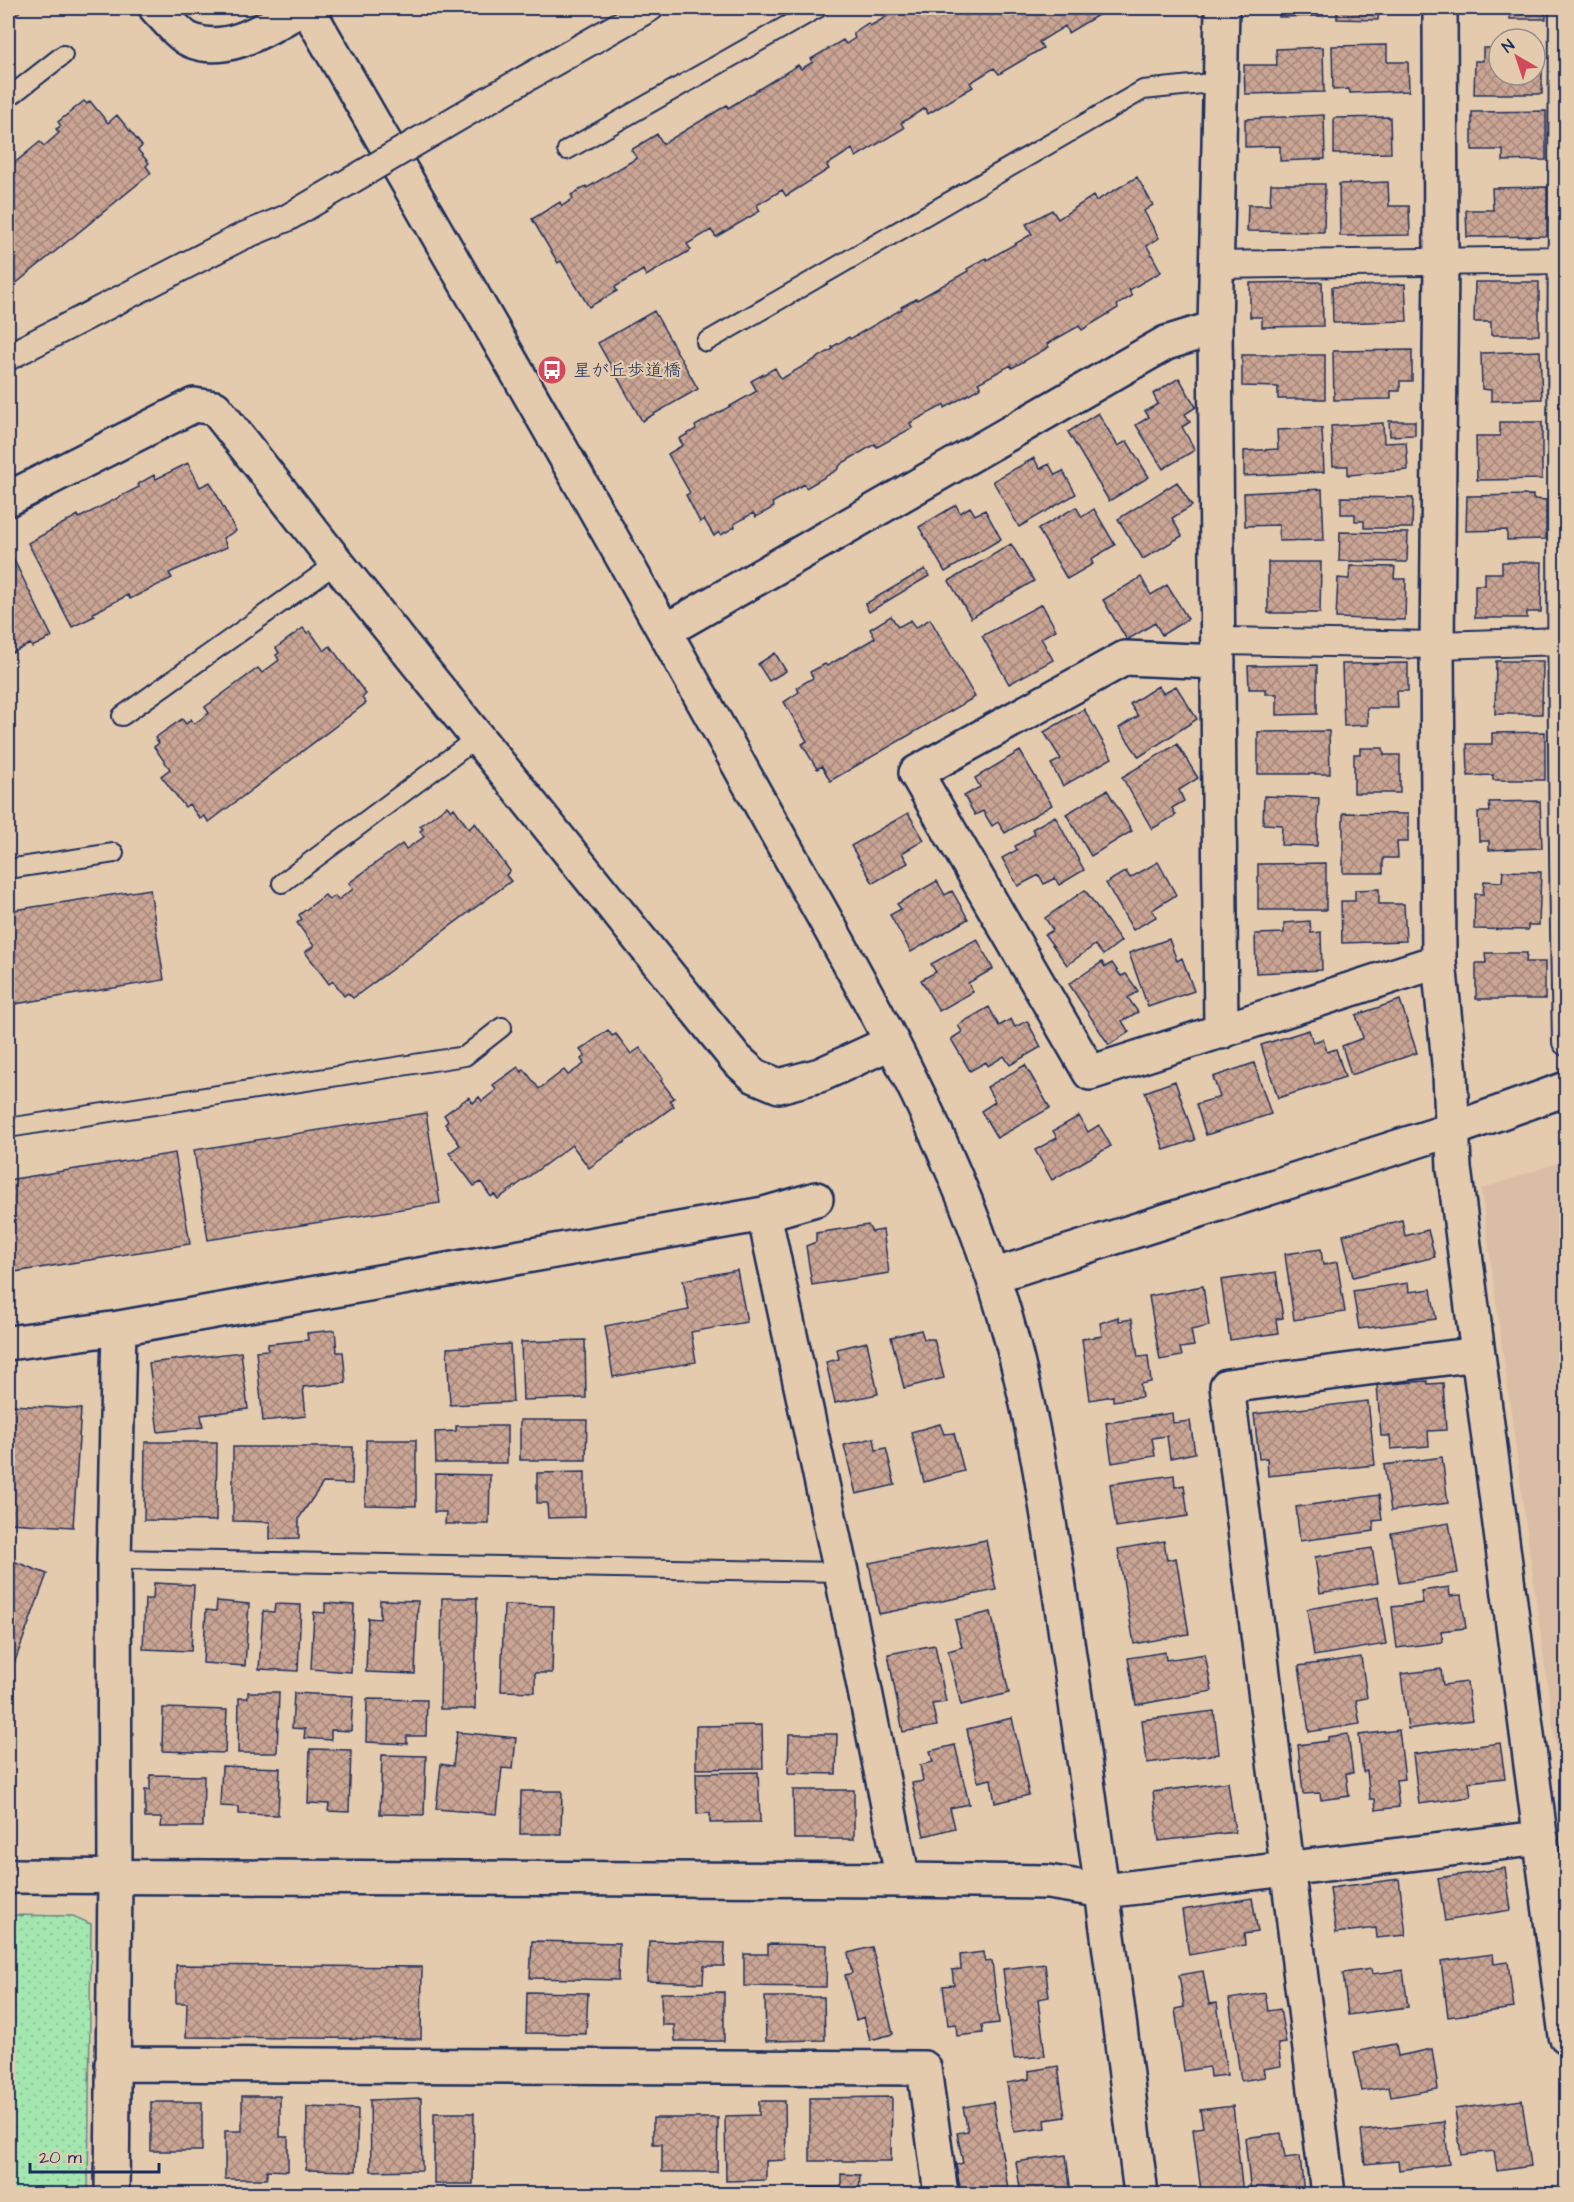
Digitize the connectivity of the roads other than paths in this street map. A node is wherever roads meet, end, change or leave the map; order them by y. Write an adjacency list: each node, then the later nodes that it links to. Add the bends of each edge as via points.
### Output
1 (156, 8): 2 (street, via 188,40 213,46 238,42)
2 (305, 8): 20 (street)
3 (650, 8): 17 (street, bridge, via 287,218 241,237)
4 (818, 8): 11 (lane)
5 (1222, 8): 9 (street)
6 (1440, 8): 13 (street)
7 (1563, 8): 12 (street)
8 (63, 55): 10 (lane)
9 (1221, 82): 14 (street); 16 (lane, via 1143,90)
10 (8, 98)
11 (567, 150)
12 (1562, 260): 13 (street); 21 (street)
13 (1441, 262): 14 (street); 22 (street)
14 (1216, 265): 15 (street)
15 (1215, 328): 20 (street, via 1167,343); 23 (street)
16 (706, 342)
17 (8, 357)
18 (8, 499): 19 (street, via 194,405 215,408)
19 (337, 563): 24 (lane); 25 (street)
20 (665, 631): 32 (street)
21 (1561, 641): 22 (street); 33 (street)
22 (1437, 645): 23 (street); 29 (street)
23 (1219, 652): 31 (street); 31 (street, via 1125,658 916,773 1090,1073)
24 (122, 716)
25 (477, 738): 28 (lane); 32 (street, via 736,1059 755,1076 779,1086 820,1075)
26 (114, 853): 27 (lane)
27 (8, 869)
28 (282, 883)
29 (1439, 961): 31 (street); 36 (street)
30 (502, 1028): 35 (lane, via 465,1056)
31 (1221, 1032)
32 (892, 1042): 39 (street, via 951,1167)
33 (1566, 1042)
34 (1566, 1089): 36 (street)
35 (8, 1128)
36 (1454, 1129): 39 (street); 42 (street, via 1454,1168)
37 (816, 1199): 38 (street)
38 (764, 1214): 40 (street); 44 (street)
39 (993, 1276): 50 (street, via 1014,1352 1056,1561)
40 (119, 1328): 41 (street); 43 (street)
41 (8, 1343)
42 (1478, 1354): 45 (street); 46 (street, via 1227,1386)
43 (114, 1559): 44 (lane); 48 (street)
44 (841, 1572): 49 (street)
45 (1541, 1838): 46 (street); 51 (street)
46 (1287, 1869): 50 (street); 56 (street)
47 (8, 1876): 48 (street)
48 (115, 1876): 49 (street); 52 (street)
49 (903, 1880): 50 (street, via 1048,1882)
50 (1104, 1891): 55 (street)
51 (1566, 2036)
52 (112, 2064): 53 (street); 54 (street, via 924,2068)
53 (112, 2194)
54 (940, 2194)
55 (1141, 2194)
56 (1329, 2194)

